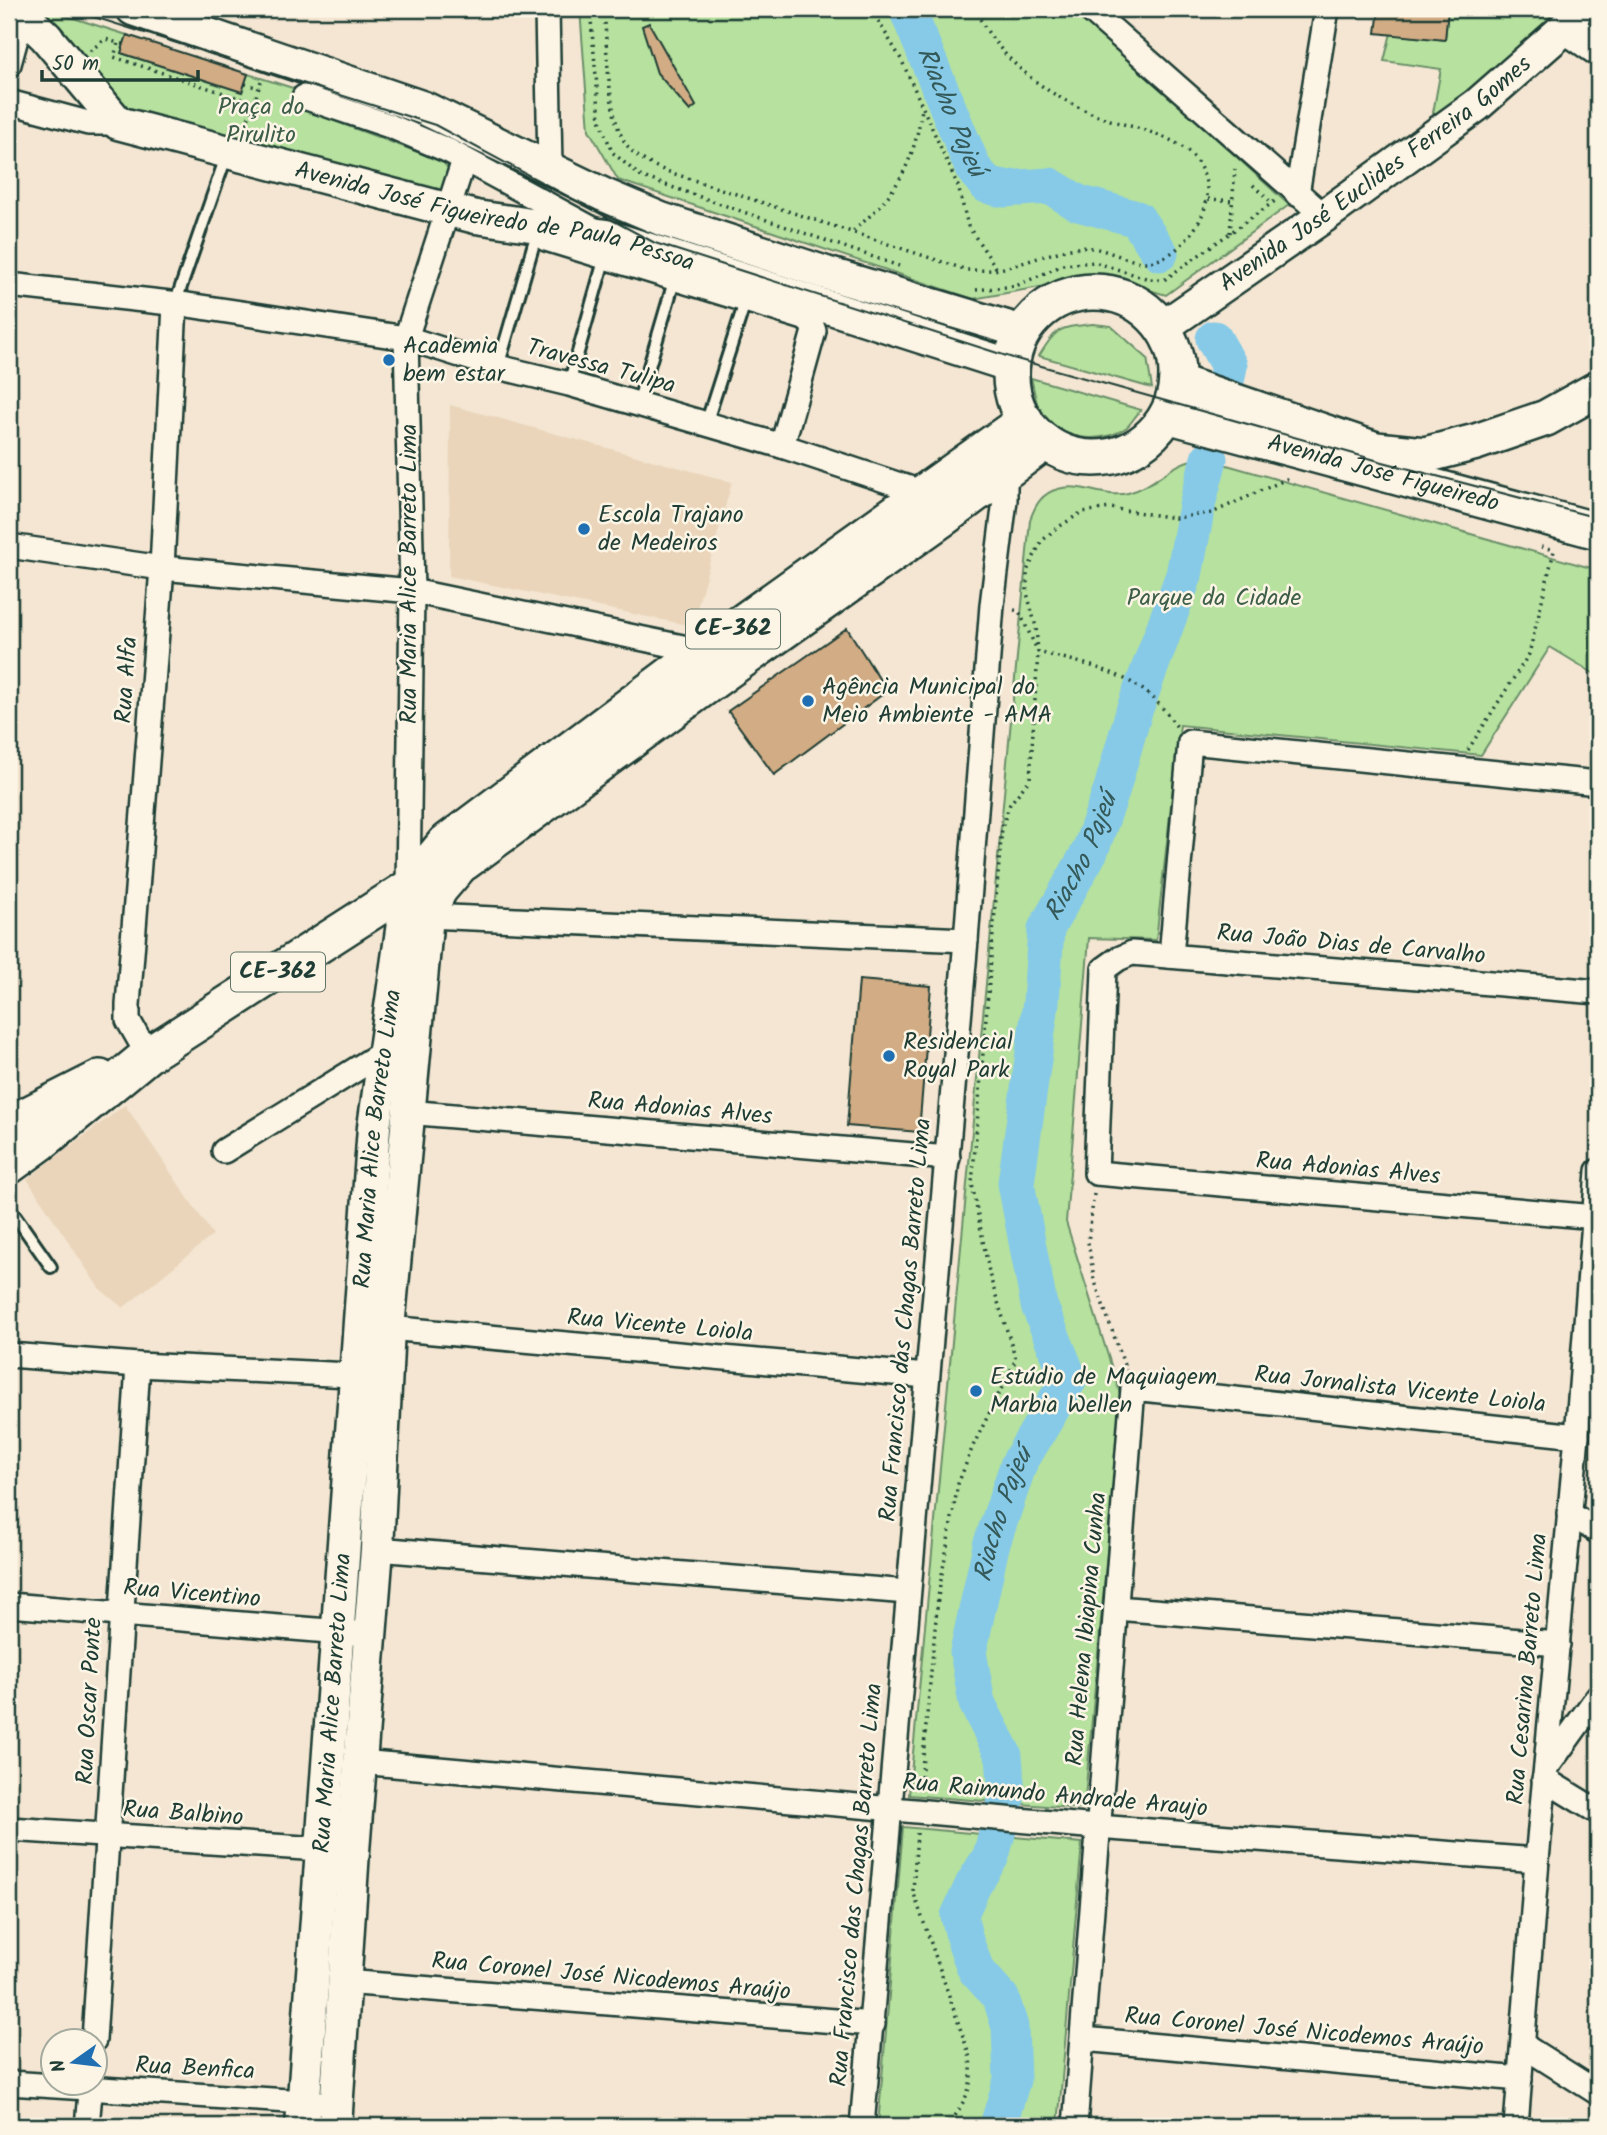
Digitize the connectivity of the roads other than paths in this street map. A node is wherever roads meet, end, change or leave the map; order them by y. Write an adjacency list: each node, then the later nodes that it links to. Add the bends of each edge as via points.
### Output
1 (133, 9): 6 (street, Avenida José Figueiredo de Paula Pessoa)
2 (547, 9): 15 (street)
3 (1089, 9): 16 (street)
4 (1327, 9): 16 (street)
5 (20, 11): 9 (street); 12 (street)
6 (165, 14): 15 (street, Avenida José Figueiredo de Paula Pessoa, via 412,104)
7 (1571, 18): 8 (street); 18 (street, Avenida José Euclides Ferreira Gomes, via 1477,105)
8 (1598, 49)
9 (9, 64)
10 (304, 97): 14 (street, via 390,126)
11 (9, 102): 12 (street, via 88,123)
12 (118, 123): 13 (street, Avenida José Figueiredo de Paula Pessoa)
13 (231, 154): 17 (street, Avenida José Figueiredo de Paula Pessoa); 24 (lane)
14 (464, 160): 17 (street, Rua Maria Alice Barreto Lima); 20 (street)
15 (550, 168): 26 (street, Avenida José Figueiredo de Paula Pessoa, via 661,219)
16 (1297, 194): 18 (street)
17 (462, 213): 19 (street); 20 (street, Avenida José Figueiredo de Paula Pessoa); 27 (street, Rua Maria Alice Barreto Lima)
18 (1324, 216): 25 (street, Avenida José Euclides Ferreira Gomes)
19 (536, 236): 20 (street); 29 (lane)
20 (605, 246): 21 (street); 28 (street, Avenida José Figueiredo de Paula Pessoa); 31 (lane)
21 (676, 278): 23 (street); 33 (lane)
22 (9, 285): 24 (street, Travessa Tulipa)
23 (746, 299): 35 (lane); 37 (street, via 804,318 814,331)
24 (175, 304): 27 (street, Travessa Tulipa); 42 (street, Rua Alfa)
25 (1163, 327): 26 (main road, via 1143,308 1119,295 1091,291 1065,297 1041,311); 30 (main road, via 1174,353)
26 (1023, 332): 28 (main road)
27 (406, 338): 29 (street, Travessa Tulipa); 43 (street, Rua Maria Alice Barreto Lima)
28 (1012, 366): 36 (main road, via 1013,394)
29 (498, 367): 31 (street, Travessa Tulipa)
30 (1177, 382): 32 (main road, Avenida José Figueiredo, via 1376,450 1426,455 1546,418); 34 (main road)
31 (569, 384): 33 (street, Travessa Tulipa)
32 (1598, 389)
33 (638, 404): 35 (street, Travessa Tulipa)
34 (1167, 415): 36 (main road, via 1135,448 1112,457 1066,454); 40 (main road, Avenida José Figueiredo, via 1552,539)
35 (706, 424): 37 (street, Travessa Tulipa)
36 (1024, 432): 38 (main road, CE-362); 39 (main road, CE-362)
37 (782, 446): 39 (street, Travessa Tulipa)
38 (1005, 472): 46 (main road, CE-362, via 465,862); 47 (street, Rua Francisco das Chagas Barreto Lima)
39 (923, 493): 44 (main road, CE-362)
40 (1598, 531)
41 (9, 546): 42 (street)
42 (162, 568): 43 (street); 51 (street, Rua Alfa, via 128,1005 128,1020)
43 (412, 591): 44 (street); 46 (street, Rua Maria Alice Barreto Lima)
44 (702, 651): 46 (main road, CE-362, via 445,843)
45 (1598, 782): 48 (street, via 1190,742)
46 (418, 902): 47 (street); 50 (street, Rua Maria Alice Barreto Lima); 51 (main road, CE-362); 52 (street, Rua Maria Alice Barreto Lima)
47 (966, 940): 55 (street, Rua Francisco das Chagas Barreto Lima)
48 (1171, 956): 49 (street, Rua João Dias de Carvalho); 58 (street, Rua João Dias de Carvalho, via 1132,953 1104,969)
49 (1598, 992)
50 (384, 1052): 54 (street); 66 (street, Rua Maria Alice Barreto Lima, via 374,1127)
51 (148, 1055): 53 (main road, CE-362); 56 (main road, CE-362)
52 (407, 1112): 55 (street, Rua Adonias Alves); 63 (street, Rua Maria Alice Barreto Lima)
53 (9, 1124)
54 (224, 1151)
55 (948, 1157): 67 (street, Rua Francisco das Chagas Barreto Lima)
56 (9, 1166)
57 (1598, 1171): 60 (street, Rua Cesarina Barreto Lima)
58 (1096, 1173): 60 (street, Rua Adonias Alves)
59 (9, 1207): 62 (lane)
60 (1597, 1210): 61 (street, Rua Cesarina Barreto Lima)
61 (1596, 1249): 69 (street, Rua Cesarina Barreto Lima)
62 (51, 1267)
63 (388, 1328): 66 (street, Rua Maria Alice Barreto Lima); 67 (street, Rua Vicente Loiola)
64 (9, 1355): 65 (street)
65 (138, 1365): 66 (street); 76 (street, Rua Oscar Ponte)
66 (370, 1376): 72 (street, Rua Maria Alice Barreto Lima); 77 (street, Rua Maria Alice Barreto Lima)
67 (927, 1377): 73 (street, Rua Francisco das Chagas Barreto Lima)
68 (1133, 1388): 69 (street, Rua Jornalista Vicente Loiola); 75 (street, Rua Helena Ibiapina Cunha)
69 (1577, 1436): 70 (street, Rua Cesarina Barreto Lima)
70 (1569, 1513): 71 (street); 79 (street, Rua Cesarina Barreto Lima)
71 (1598, 1532)
72 (377, 1549): 73 (street); 78 (street, Rua Maria Alice Barreto Lima)
73 (908, 1592): 83 (street, Rua Francisco das Chagas Barreto Lima)
74 (9, 1605): 76 (street, Rua Vicentino)
75 (1116, 1608): 79 (street); 85 (street, Rua Helena Ibiapina Cunha)
76 (122, 1615): 77 (street, Rua Vicentino); 87 (street, Rua Oscar Ponte)
77 (338, 1632): 78 (street, Rua Vicentino); 88 (street, Rua Maria Alice Barreto Lima)
78 (370, 1634): 81 (street, Rua Maria Alice Barreto Lima)
79 (1558, 1644): 82 (street, Rua Cesarina Barreto Lima)
80 (1598, 1696): 82 (street)
81 (360, 1762): 83 (street, Rua Raimundo Andrade Araujo); 89 (street, Rua Maria Alice Barreto Lima)
82 (1545, 1774): 84 (street); 90 (street, Rua Cesarina Barreto Lima)
83 (891, 1808): 85 (street, Rua Raimundo Andrade Araujo); 92 (street, Rua Francisco das Chagas Barreto Lima)
84 (1598, 1812)
85 (1097, 1827): 90 (street, Rua Raimundo Andrade Araujo); 94 (street, Rua Helena Ibiapina Cunha)
86 (9, 1829): 87 (street, Rua Balbino)
87 (108, 1835): 88 (street, Rua Balbino); 93 (street, Rua Oscar Ponte)
88 (321, 1850): 89 (street, Rua Balbino); 102 (street, Rua Maria Alice Barreto Lima)
89 (353, 1851): 91 (street, Rua Maria Alice Barreto Lima)
90 (1537, 1860): 95 (street, Rua Cesarina Barreto Lima)
91 (344, 1982): 92 (street, Rua Coronel José Nicodemos Araújo); 103 (street, Rua Maria Alice Barreto Lima)
92 (873, 2024): 105 (street, Rua Francisco das Chagas Barreto Lima)
93 (95, 2026)
94 (1083, 2039): 96 (street, Rua Coronel José Nicodemos Araújo); 106 (street, Rua Helena Ibiapina Cunha)
95 (1524, 2046): 96 (street, Rua Cesarina Barreto Lima); 100 (street)
96 (1520, 2078): 107 (street, Rua Cesarina Barreto Lima)
97 (9, 2083): 98 (street, Rua Benfica)
98 (38, 2084)
99 (108, 2088): 102 (street, Rua Benfica)
100 (1598, 2093)
101 (90, 2096): 104 (street)
102 (303, 2114): 103 (street, Rua Benfica)
103 (336, 2115)
104 (87, 2126)
105 (862, 2126)
106 (1075, 2126)
107 (1516, 2126)

